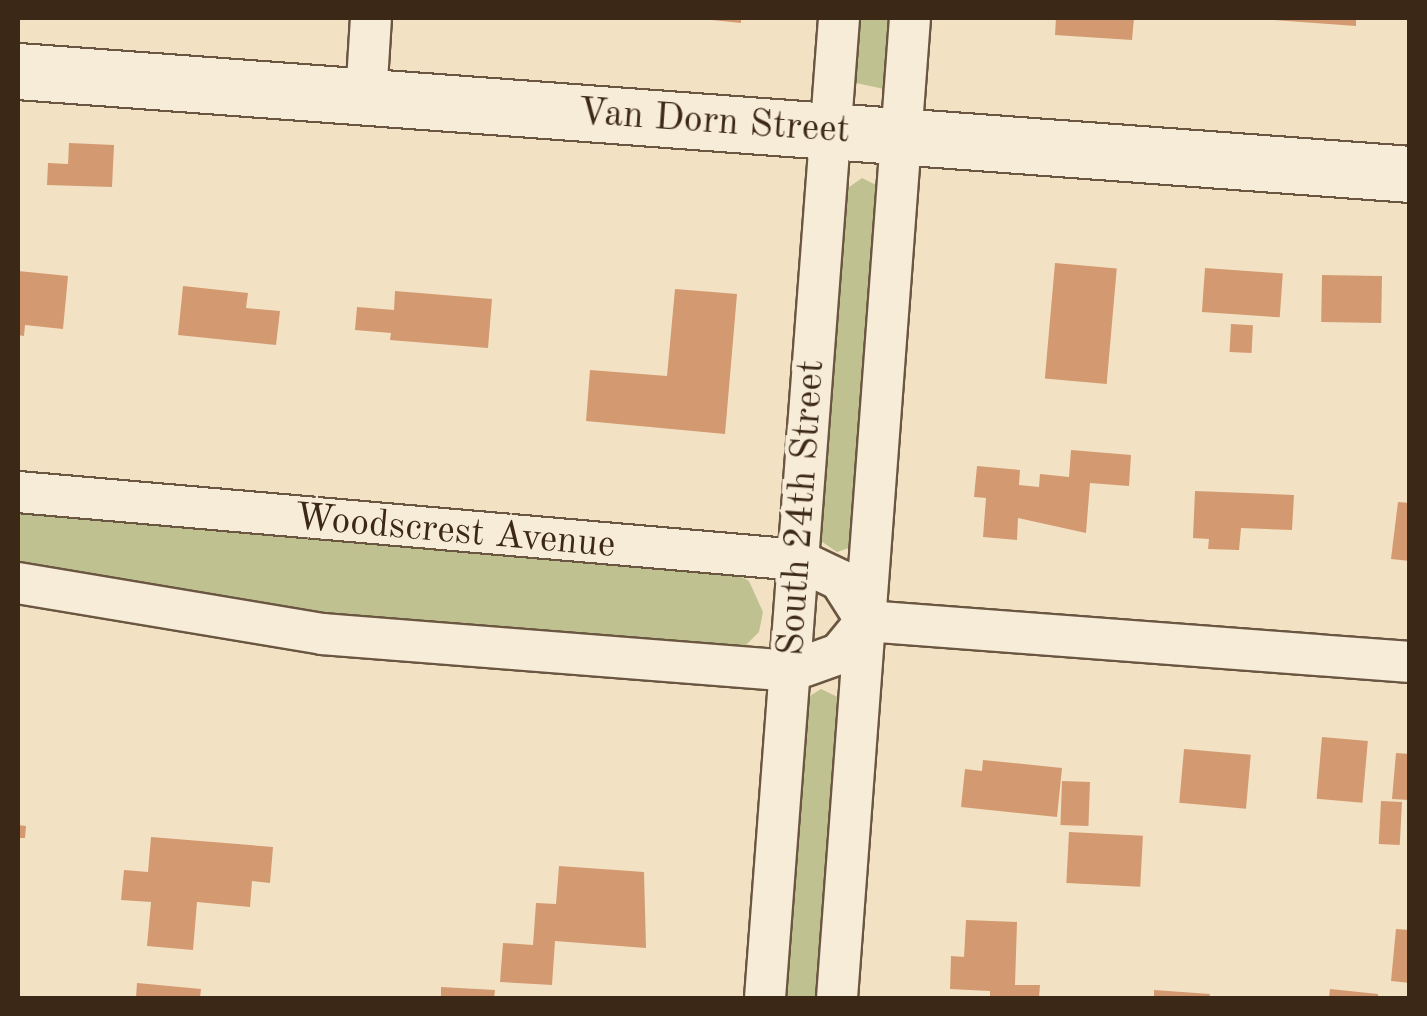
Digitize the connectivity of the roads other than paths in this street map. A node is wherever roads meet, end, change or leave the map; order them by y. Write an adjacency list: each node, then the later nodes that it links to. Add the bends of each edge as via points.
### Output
1 (371, 18): 5 (street)
2 (839, 18): 6 (street, South 24th Street)
3 (910, 18): 7 (street, South 24th Street)
4 (18, 71): 5 (main road, Van Dorn Street)
5 (366, 97): 6 (main road, Van Dorn Street)
6 (831, 131): 7 (main road, Van Dorn Street); 10 (street, South 24th Street)
7 (902, 137): 8 (main road, Van Dorn Street); 12 (street, South 24th Street)
8 (1410, 174)
9 (18, 492): 10 (street, Woodscrest Avenue)
10 (798, 560): 12 (street, Woodscrest Avenue, via 840,580); 14 (street, South 24th Street)
11 (18, 583): 14 (street, via 322,634)
12 (866, 622): 13 (street); 14 (street, via 839,654); 16 (street, South 24th Street)
13 (1410, 662)
14 (791, 671): 15 (street, South 24th Street)
15 (765, 998)
16 (836, 998)

